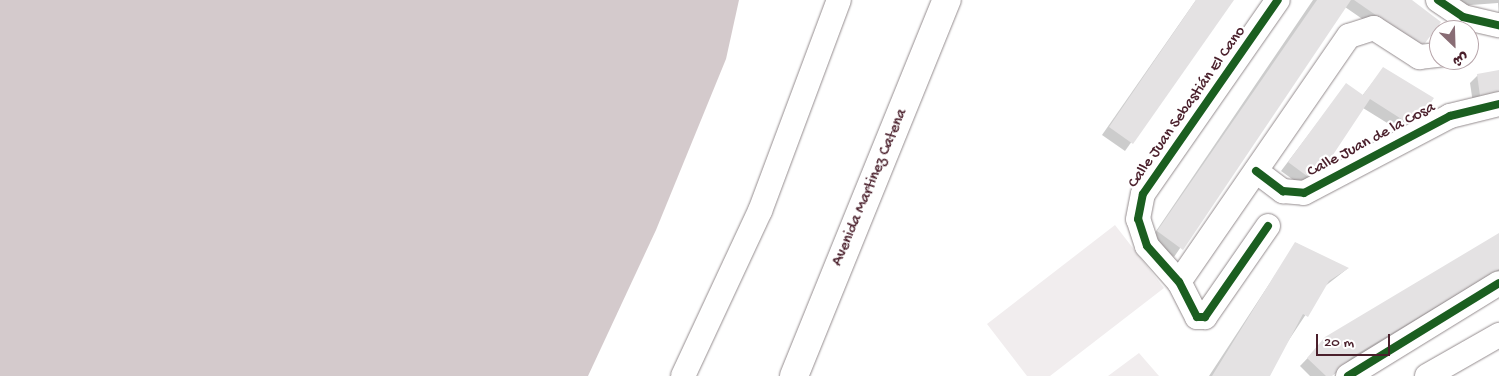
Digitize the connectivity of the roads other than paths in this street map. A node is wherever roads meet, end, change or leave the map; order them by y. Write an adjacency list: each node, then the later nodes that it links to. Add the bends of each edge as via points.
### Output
1 (838, 0): 15 (street, via 760,211)
2 (948, 0): 16 (highway, Avenida Martinez Catena)
3 (1278, 0): 12 (street, Calle Juan Sebastián El Cano, via 1143,194 1138,219 1143,238)
4 (1438, 0): 5 (street)
5 (1456, 20)
6 (1479, 24): 7 (street)
7 (1499, 25)
8 (1429, 56): 10 (street, via 1419,57 1374,28 1348,36)
9 (1488, 106): 10 (street, Calle Juan de la Cosa, via 1439,121 1304,193 1283,191)
10 (1256, 171): 12 (street)
11 (1268, 226): 12 (street, Calle Juan Sebastián El Cano, via 1205,317 1192,310)
12 (1179, 282)
13 (1499, 283): 17 (street)
14 (1499, 335): 18 (street)
15 (683, 376)
16 (794, 376)
17 (1348, 376)
18 (1427, 376)

